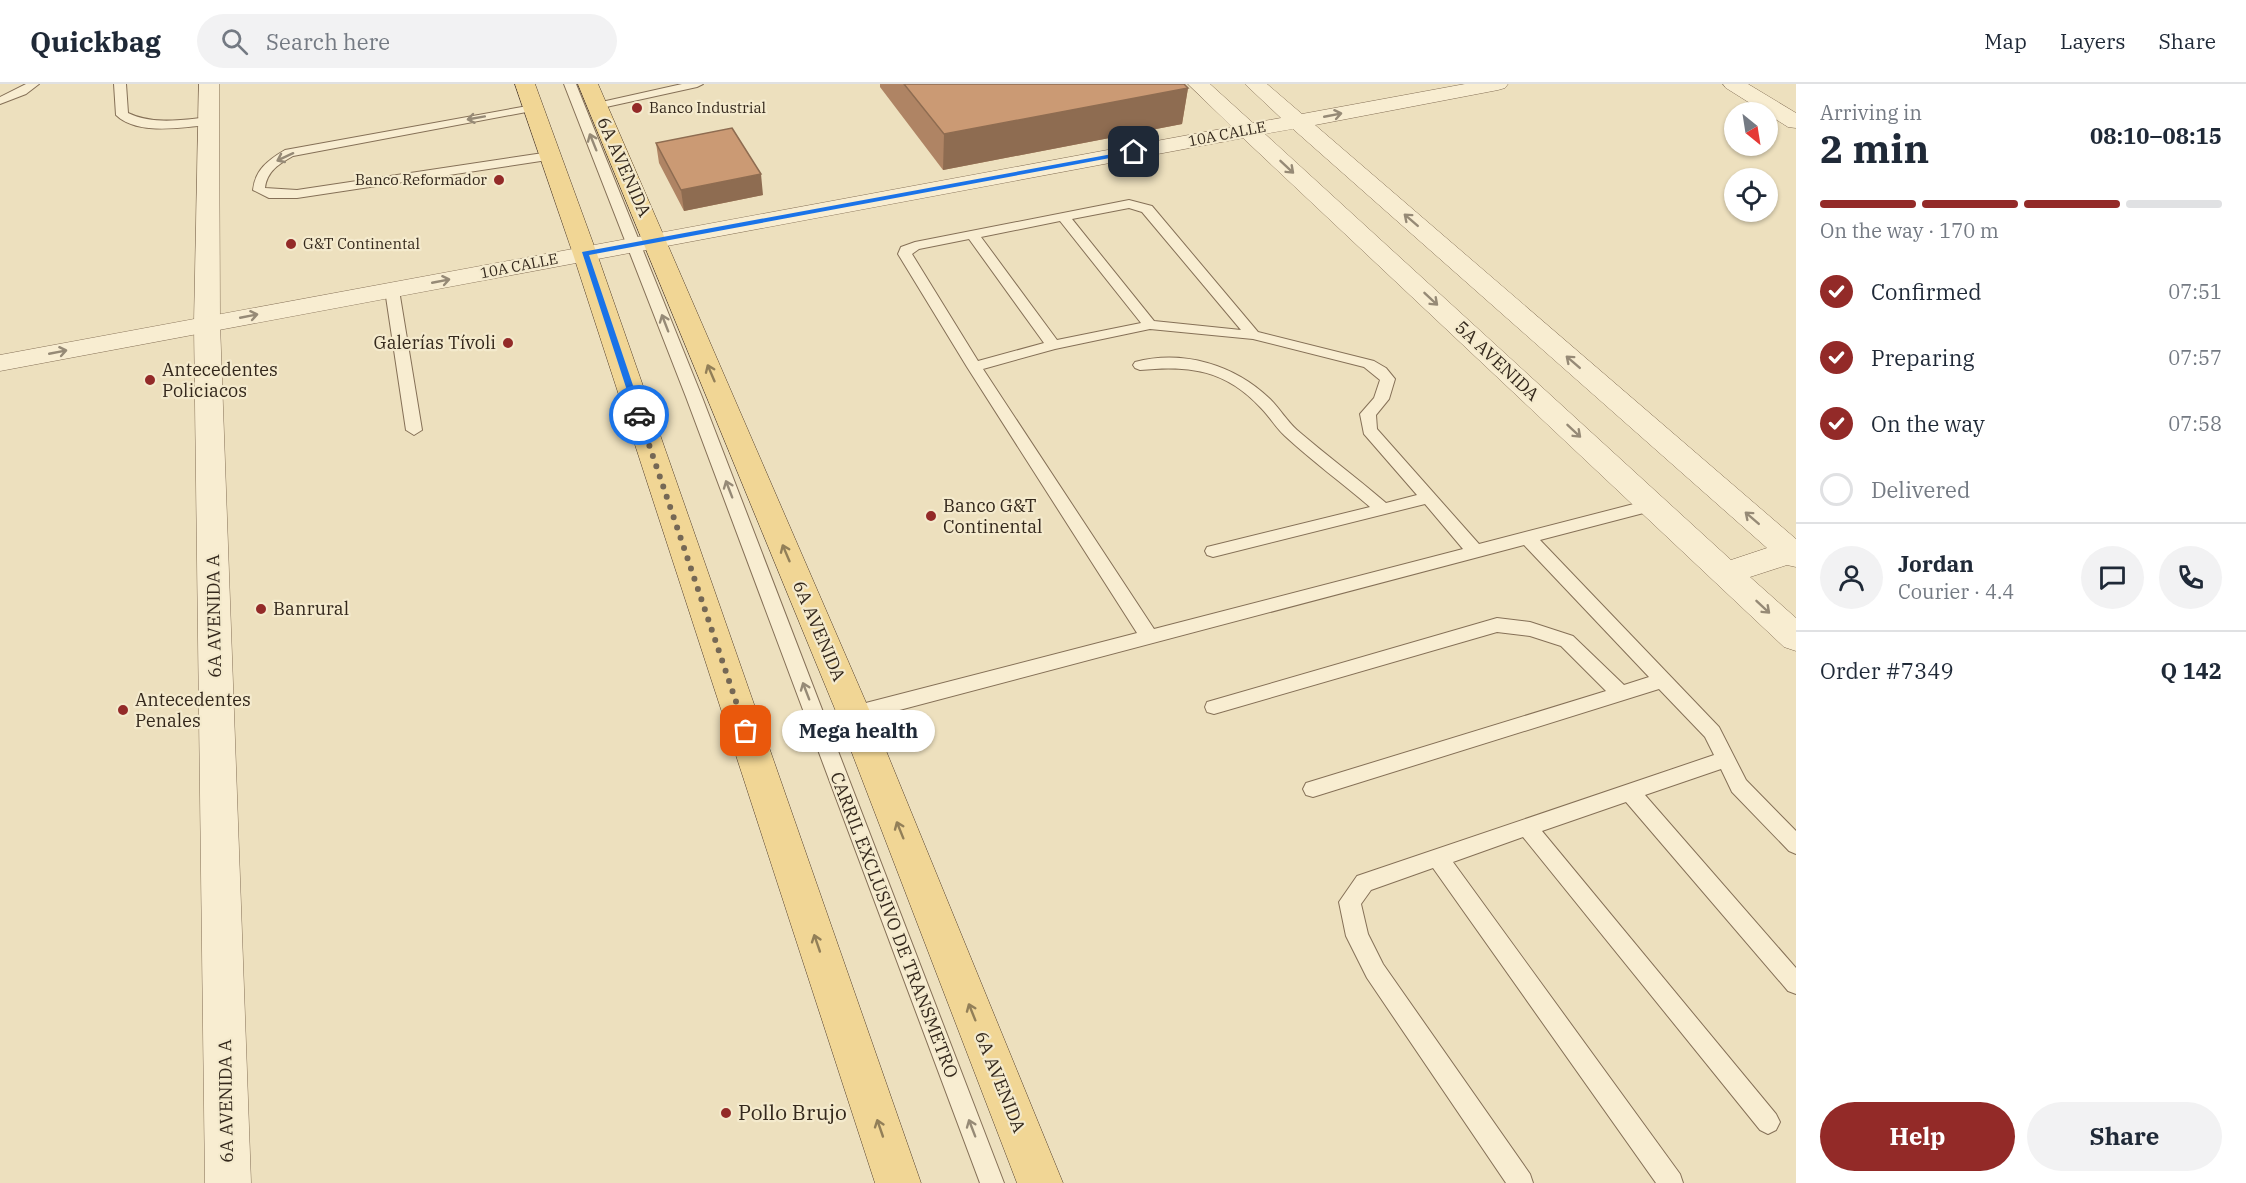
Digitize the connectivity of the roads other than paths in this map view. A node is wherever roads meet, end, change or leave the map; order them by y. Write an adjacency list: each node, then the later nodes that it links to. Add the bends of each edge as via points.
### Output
1 (33, 84): 12 (lane)
2 (120, 84): 14 (lane, via 122,115 136,123)
3 (209, 84): 14 (street, 6A AVENIDA A)
4 (525, 84): 13 (main road)
5 (570, 84): 21 (lane, CARRIL EXCLUSIVO DE TRANSMETRO, one-way to 5)
6 (697, 84): 11 (lane)
7 (1198, 84): 17 (street, 5A AVENIDA)
8 (1255, 84): 15 (street)
9 (1498, 84): 15 (street, 10A CALLE, one-way to 9)
10 (1733, 84): 16 (street)
11 (593, 95): 21 (main road, 6A AVENIDA)
12 (0, 101)
13 (533, 108): 18 (main road); 18 (lane, one-way to 18, via 289,153 270,164 259,179 260,190 269,194 297,194)
14 (209, 121): 24 (street, 6A AVENIDA A)
15 (1297, 121): 17 (street, 10A CALLE); 38 (street, one-way to 15)
16 (1796, 122)
17 (1248, 130): 21 (street, 10A CALLE); 33 (street, 5A AVENIDA, one-way to 33)
18 (550, 156): 22 (main road)
19 (1063, 217): 20 (lane); 25 (lane); 26 (lane, via 1129,204 1147,209)
20 (974, 235): 27 (lane); 30 (lane, via 915,246 905,254)
21 (645, 243): 22 (street, 10A CALLE); 45 (main road, 6A AVENIDA, one-way to 21); 56 (lane, CARRIL EXCLUSIVO DE TRANSMETRO, one-way to 21, via 694,397)
22 (585, 254): 23 (street, 10A CALLE, one-way to 22); 55 (main road, one-way to 22)
23 (392, 290): 24 (street, 10A CALLE, one-way to 23); 31 (lane)
24 (207, 324): 28 (street, 10A CALLE, one-way to 24); 54 (street, 6A AVENIDA A)
25 (1150, 325): 26 (lane); 27 (lane)
26 (1253, 334): 32 (lane, via 1331,353 1381,371 1388,379 1382,399 1368,414 1369,430)
27 (1053, 345): 30 (lane)
28 (0, 363)
29 (1140, 365): 34 (lane, via 1174,361 1226,373 1263,401 1288,431)
30 (974, 367): 40 (lane)
31 (414, 430)
32 (1428, 498): 34 (lane); 37 (lane)
33 (1653, 505): 35 (lane); 39 (street, 5A AVENIDA)
34 (1383, 509): 36 (lane)
35 (1528, 538): 37 (lane); 42 (lane)
36 (1213, 551)
37 (1476, 552): 40 (lane)
38 (1793, 554): 39 (street)
39 (1726, 573): 41 (street, 5A AVENIDA, one-way to 41)
40 (1150, 638): 45 (lane)
41 (1796, 638)
42 (1664, 680): 43 (lane); 46 (lane, via 1712,732)
43 (1621, 694): 44 (lane, via 1568,641 1530,629 1497,625); 47 (lane)
44 (1214, 707)
45 (854, 714): 57 (main road, 6A AVENIDA, one-way to 45)
46 (1726, 759): 48 (lane); 50 (lane, via 1739,786)
47 (1312, 789)
48 (1630, 792): 49 (lane); 52 (lane)
49 (1527, 827): 51 (lane); 53 (lane)
50 (1796, 845)
51 (1437, 858): 58 (lane, via 1364,883 1350,902 1358,936 1375,971); 59 (lane)
52 (1796, 984)
53 (1768, 1122)
54 (228, 1183)
55 (898, 1183)
56 (992, 1183)
57 (1040, 1183)
58 (1521, 1183)
59 (1671, 1183)

